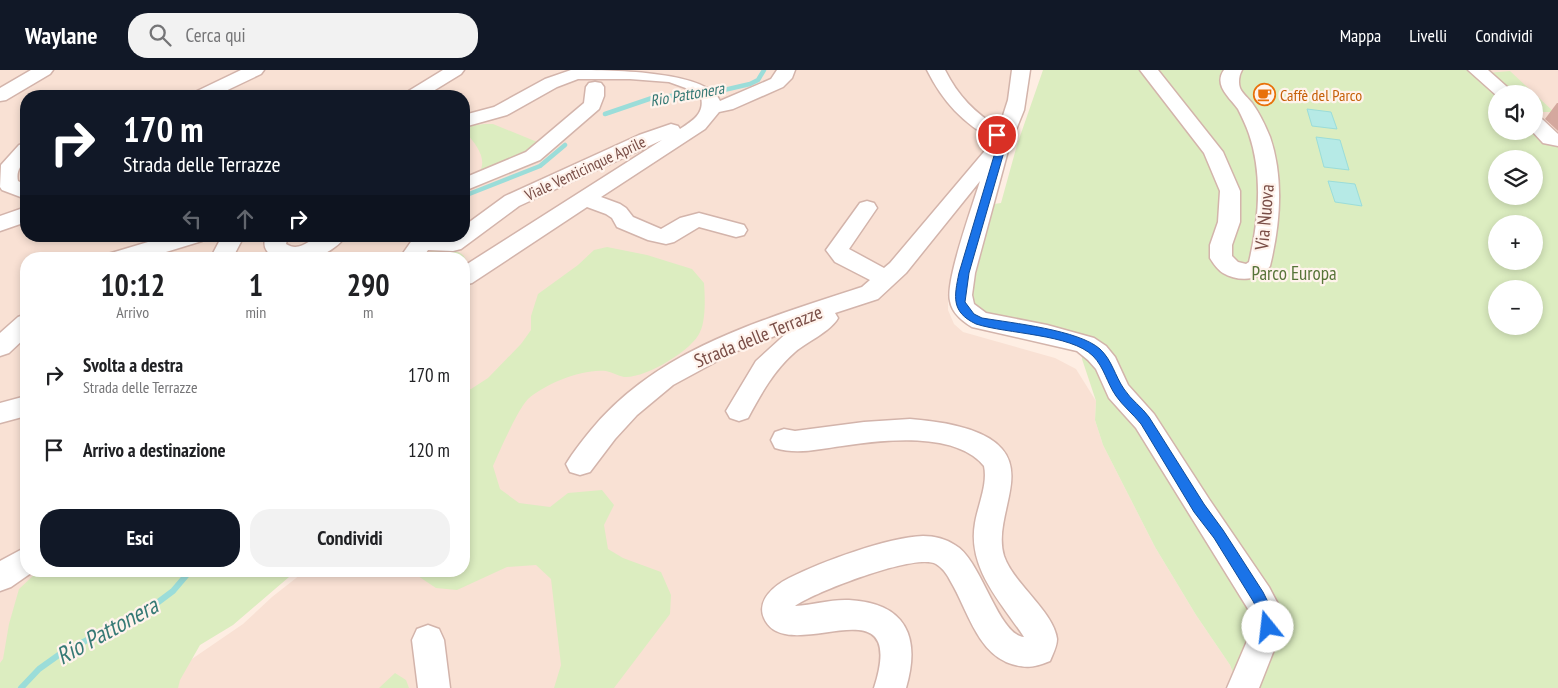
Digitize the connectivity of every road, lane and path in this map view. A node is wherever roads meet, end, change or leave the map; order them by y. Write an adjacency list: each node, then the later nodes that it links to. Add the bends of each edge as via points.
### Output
1 (13, 70): 11 (street)
2 (44, 70): 16 (street)
3 (256, 70): 14 (street)
4 (454, 70): 15 (street)
5 (786, 70): 17 (street, via 777,83 726,105)
6 (936, 70): 21 (street, via 959,108)
7 (1021, 70): 21 (street, Strada delle Terrazze, via 1010,126)
8 (1149, 70): 9 (street, Via Nuova, via 1213,152 1230,191 1229,222 1221,245 1221,258 1231,268 1249,272 1259,266 1264,246 1269,196 1267,166 1257,128 1247,108 1231,90 1230,74)
9 (1233, 70)
10 (1477, 70): 12 (street)
11 (0, 79)
12 (1495, 85)
13 (595, 87): 23 (street, via 592,105 545,148)
14 (214, 90)
15 (422, 90)
16 (0, 96)
17 (709, 102): 18 (street, via 692,77 671,71 578,74 552,81 501,112); 25 (street, Viale Venticinque Aprile, via 698,125); 30 (street, Viale Venticinque Aprile, via 646,139 512,201)
18 (470, 120)
19 (1543, 132): 20 (street, via 1550,140)
20 (1558, 140)
21 (1002, 143): 40 (street, Strada delle Terrazze); 54 (street, Strada delle Terrazze, via 964,273 960,303 970,317 980,321 1085,344 1106,364 1118,390 1145,421 1268,616 1268,627)
22 (20, 155): 24 (street, via 7,170 6,178 9,185)
23 (470, 183)
24 (20, 190)
25 (585, 198): 29 (street, Viale Venticinque Aprile, via 613,209 625,222 656,235 666,237 699,220); 38 (street, Viale Venticinque Aprile)
26 (867, 208): 40 (street, via 837,250 843,257)
27 (20, 216): 28 (street)
28 (0, 224)
29 (736, 230)
30 (470, 231)
31 (470, 241): 38 (street)
32 (174, 242): 36 (street)
33 (325, 242): 37 (street)
34 (440, 242): 35 (street)
35 (420, 246)
36 (140, 252)
37 (306, 252)
38 (500, 253): 39 (street, Viale Venticinque Aprile)
39 (472, 271)
40 (886, 279): 41 (street, Strada delle Terrazze, via 870,293)
41 (855, 300): 45 (street, Strada delle Terrazze, via 785,347 760,374); 48 (street, Strada delle Terrazze, via 796,318 723,347 664,378 606,430)
42 (20, 329): 43 (street)
43 (0, 347)
44 (20, 408): 46 (street)
45 (739, 411)
46 (0, 413)
47 (784, 440): 53 (street, via 795,442 871,430 931,431 966,440 997,461 1000,469 989,528 988,553 1001,578 1038,631 1041,639 1039,650 1019,652 1000,640 980,610 958,565 946,554 935,551 905,551 875,560 803,585 782,597 777,611 785,622 849,615 882,621 897,643)
48 (580, 464)
49 (20, 564): 50 (street)
50 (0, 577)
51 (428, 640): 52 (street)
52 (434, 688)
53 (890, 688)
54 (1243, 688)

